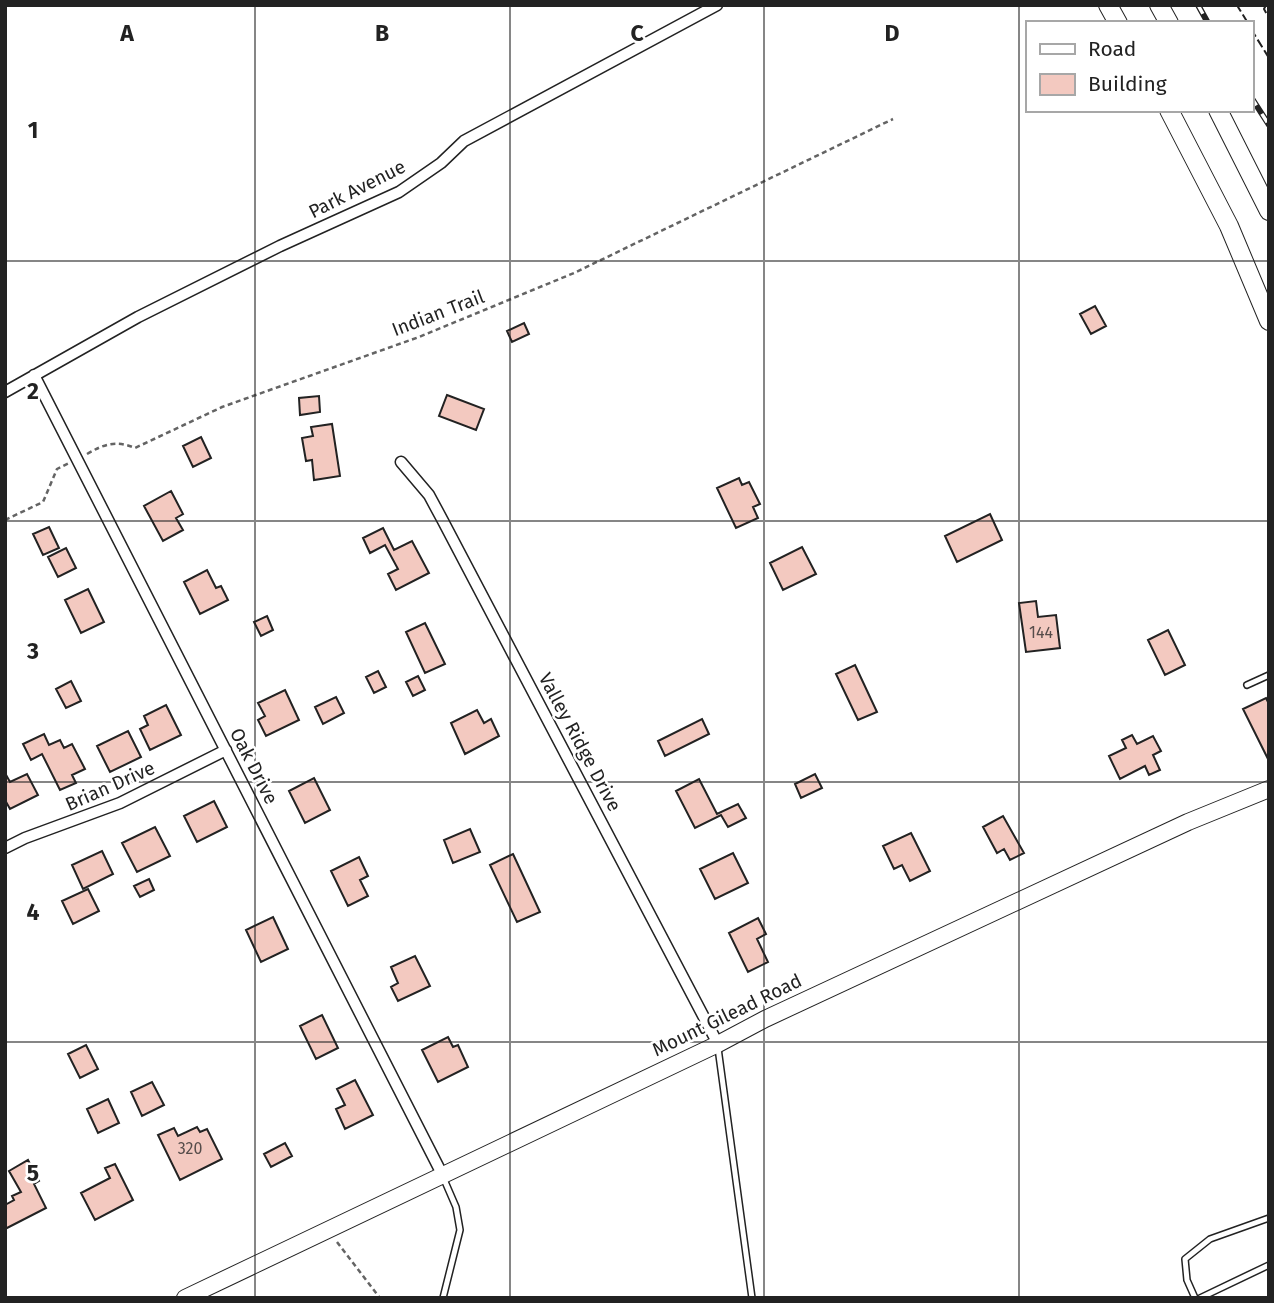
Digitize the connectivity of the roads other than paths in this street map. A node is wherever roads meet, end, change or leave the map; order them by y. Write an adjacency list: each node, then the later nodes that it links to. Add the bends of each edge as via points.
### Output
1 (717, 5): 10 (street, Park Avenue, via 464,141 399,192 138,317)
2 (1108, 5): 4 (main road)
3 (1159, 5): 5 (main road)
4 (1117, 21)
5 (1169, 21)
6 (1170, 112): 9 (main road, via 1229,226)
7 (1219, 112): 8 (main road)
8 (1269, 211)
9 (1269, 321)
10 (34, 375): 11 (street, Park Avenue); 15 (street, Oak Drive)
11 (5, 391)
12 (401, 462): 18 (street, Valley Ridge Drive, via 439,512)
13 (1269, 675): 14 (lane)
14 (1247, 685)
15 (226, 750): 17 (street, Brian Drive, via 121,803); 19 (street, Oak Drive)
16 (1269, 789): 18 (main road, Mount Gilead Road, via 1113,856)
17 (5, 848)
18 (718, 1044): 19 (main road, Mount Gilead Road); 25 (lane)
19 (442, 1174): 22 (main road, Mount Gilead Road); 24 (lane, via 460,1230)
20 (1269, 1218): 26 (lane, via 1210,1239 1185,1259 1187,1280)
21 (1269, 1265): 26 (lane)
22 (209, 1293): 23 (main road, Mount Gilead Road)
23 (185, 1298)
24 (443, 1298)
25 (752, 1298)
26 (1197, 1298)

